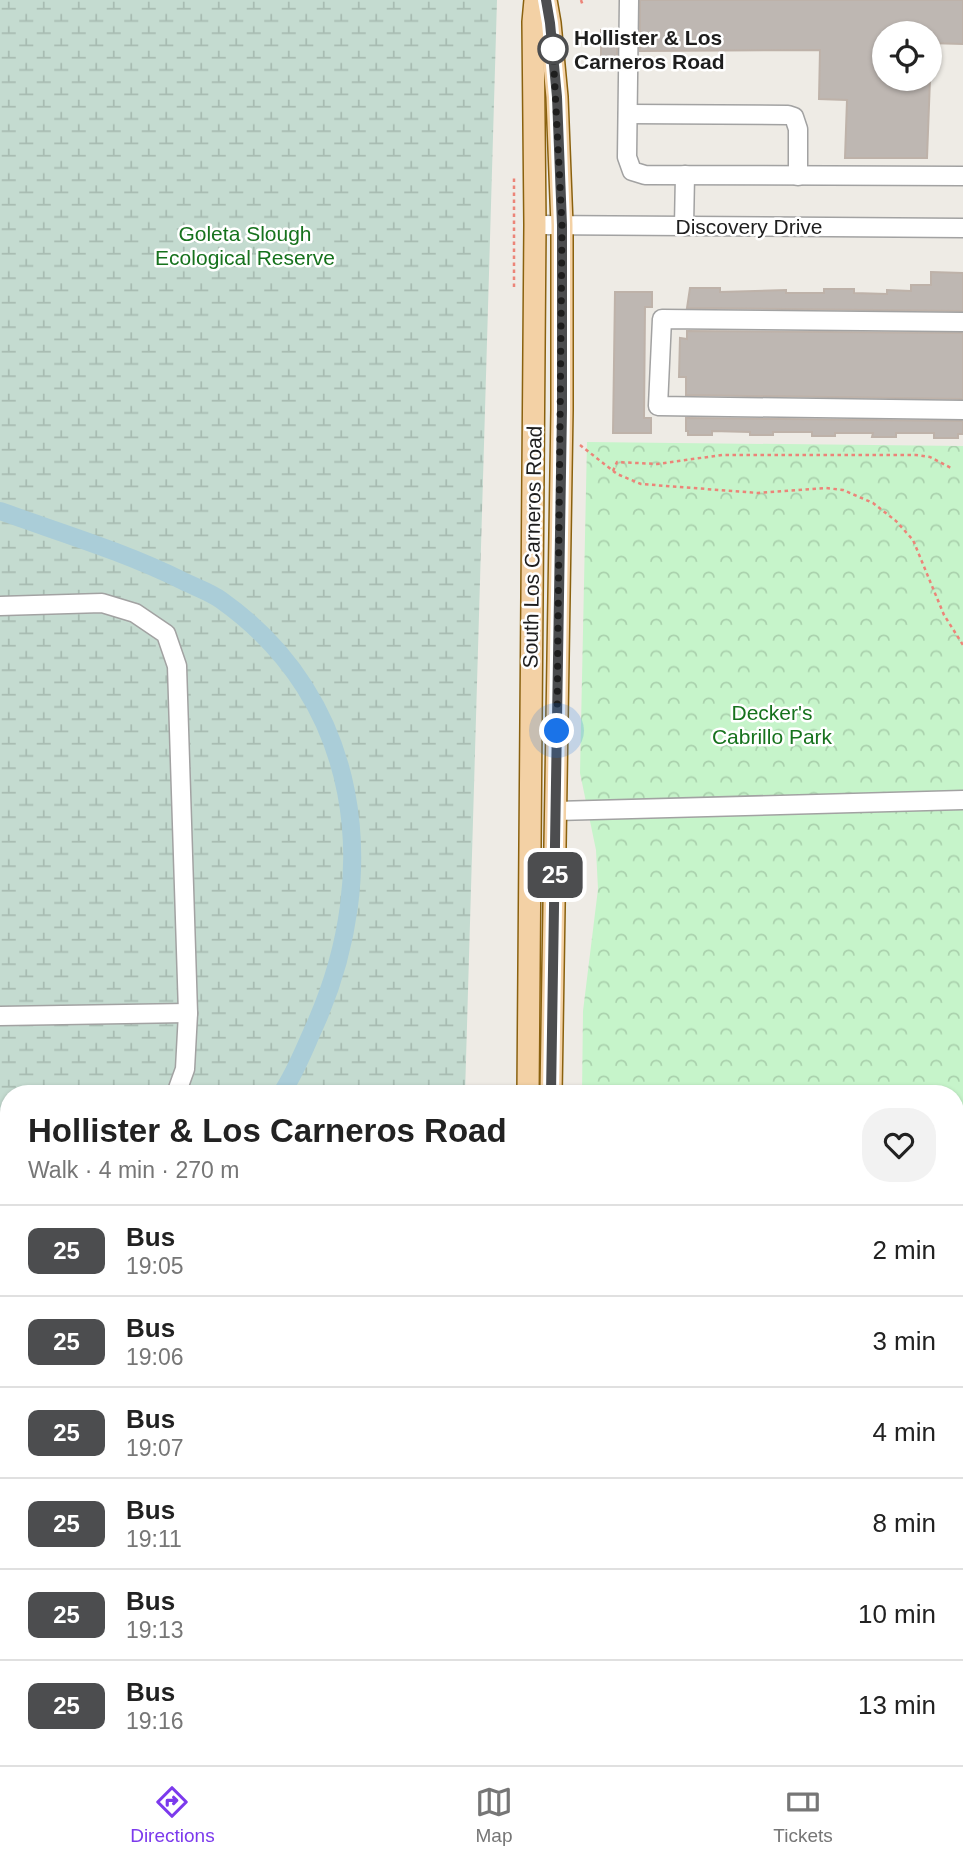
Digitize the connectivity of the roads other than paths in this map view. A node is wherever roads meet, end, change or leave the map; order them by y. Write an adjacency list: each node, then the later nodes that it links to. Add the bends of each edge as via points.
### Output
1 (535, 0): 8 (main road, South Los Carneros Road)
2 (546, 0): 9 (main road, South Los Carneros Road, via 557,97)
3 (629, 0): 4 (street)
4 (628, 114): 5 (street, via 627,157 632,171); 6 (street, via 788,115 798,129)
5 (685, 175): 6 (street); 10 (street)
6 (798, 176): 7 (street)
7 (963, 176)
8 (535, 225): 9 (street, Discovery Drive); 20 (main road, South Los Carneros Road)
9 (562, 225): 10 (street, Discovery Drive); 16 (main road, South Los Carneros Road)
10 (684, 226): 11 (street, Discovery Drive)
11 (963, 228)
12 (963, 322): 13 (street, via 662,319 659,406)
13 (963, 410)
14 (0, 606): 17 (street, via 102,603 135,613 166,635 177,666)
15 (963, 800): 16 (street)
16 (556, 811): 21 (main road, South Los Carneros Road)
17 (188, 1013): 18 (street); 19 (street, via 185,1069)
18 (0, 1016)
19 (179, 1085)
20 (528, 1085)
21 (551, 1085)

